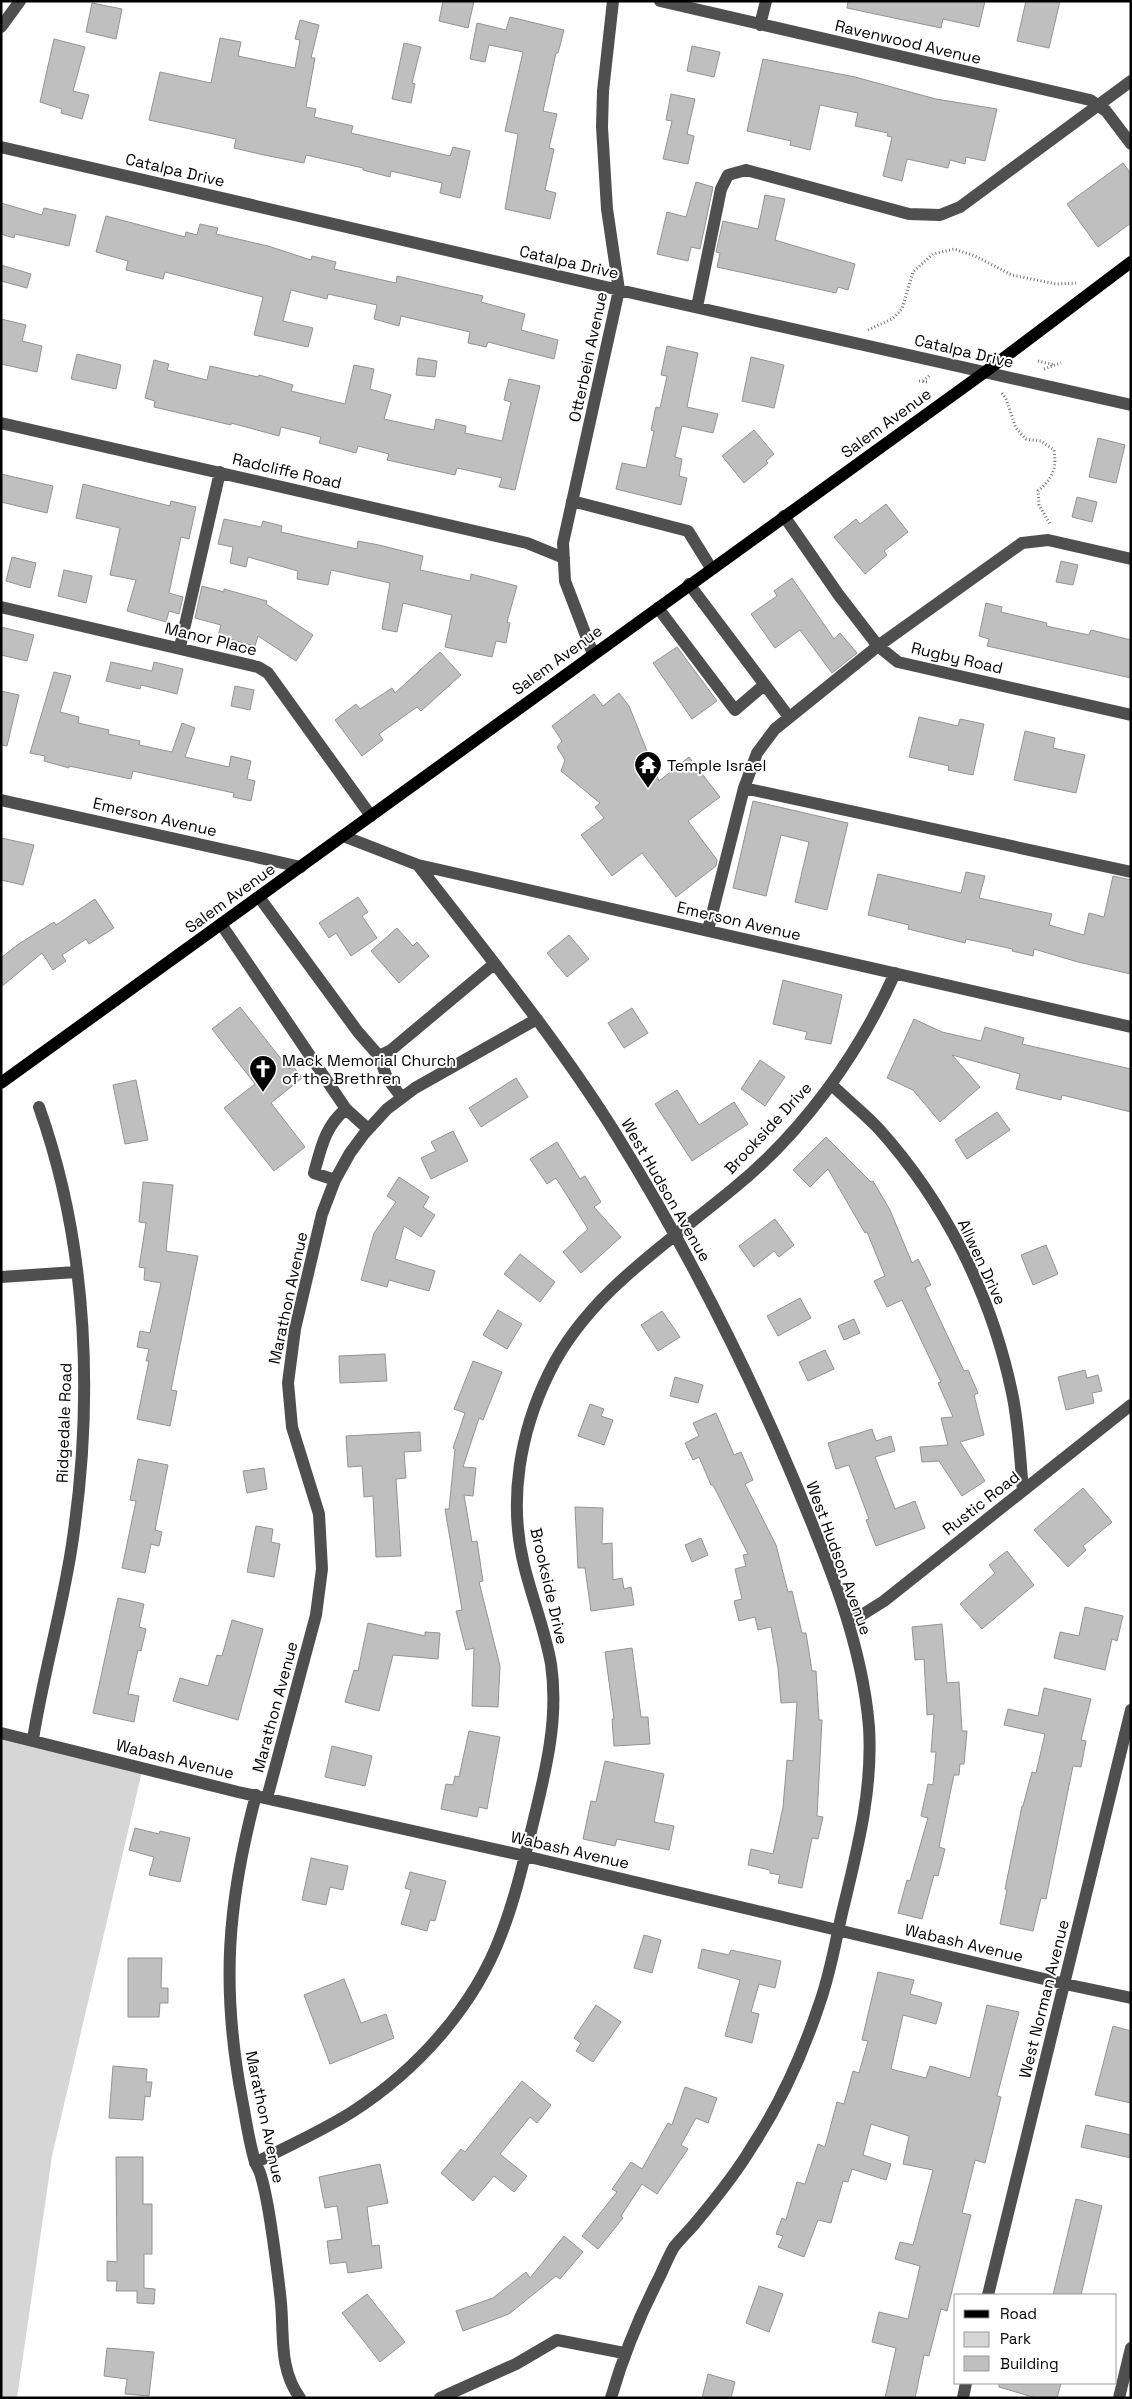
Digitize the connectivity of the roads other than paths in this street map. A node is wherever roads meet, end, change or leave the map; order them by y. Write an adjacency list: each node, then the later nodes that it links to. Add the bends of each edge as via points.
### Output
1 (20, 1): 6 (street)
2 (613, 1): 12 (street, Otterbein Avenue, via 602,127 607,208)
3 (660, 1): 5 (street, Ravenwood Avenue)
4 (766, 1): 5 (street)
5 (760, 25): 8 (street, Ravenwood Avenue)
6 (1, 27)
7 (1131, 81): 8 (street)
8 (1099, 104): 9 (street); 13 (street, via 960,207 940,215 909,214 746,170 728,176 721,188)
9 (1131, 144)
10 (1, 147): 12 (street, Catalpa Drive)
11 (1131, 262): 14 (main road, Salem Avenue)
12 (619, 290): 13 (street, Catalpa Drive); 18 (street, Otterbein Avenue)
13 (697, 307): 14 (street, Catalpa Drive)
14 (985, 372): 15 (street, Catalpa Drive); 19 (main road, Salem Avenue)
15 (1131, 405)
16 (1, 423): 17 (street, Radcliffe Road)
17 (220, 472): 20 (street, Radcliffe Road, via 527,543); 27 (street)
18 (572, 502): 20 (street, Otterbein Avenue, via 562,543); 22 (street, via 688,530)
19 (784, 516): 22 (main road, Salem Avenue); 26 (street, Rugby Road)
20 (564, 558): 28 (street, Otterbein Avenue, via 565,581)
21 (1131, 559): 26 (street, via 1048,540 1022,543)
22 (711, 568): 23 (main road, Salem Avenue)
23 (689, 584): 25 (main road, Salem Avenue); 29 (street)
24 (1, 607): 27 (street, Manor Place)
25 (658, 608): 28 (main road, Salem Avenue); 29 (street, via 735,710)
26 (878, 646): 30 (street, Rugby Road, via 898,662); 31 (street)
27 (180, 647): 34 (street, Manor Place, via 258,666 268,673)
28 (593, 654): 34 (main road, Salem Avenue)
29 (764, 685): 31 (street)
30 (1131, 715)
31 (790, 717): 32 (street, via 775,729 756,753)
32 (744, 788): 38 (street); 41 (street)
33 (1, 800): 37 (street, Emerson Avenue)
34 (371, 816): 35 (main road, Salem Avenue)
35 (343, 836): 36 (street, Emerson Avenue); 37 (main road, Salem Avenue)
36 (418, 865): 41 (street, Emerson Avenue); 42 (street, West Hudson Avenue)
37 (301, 867): 39 (main road, Salem Avenue)
38 (1131, 872)
39 (259, 897): 40 (main road, Salem Avenue); 46 (street)
40 (221, 924): 47 (main road, Salem Avenue); 51 (street)
41 (708, 930): 43 (street, Emerson Avenue)
42 (494, 964): 44 (street, West Hudson Avenue); 46 (street, via 391,1050)
43 (895, 973): 45 (street, Emerson Avenue); 48 (street, Brookside Drive, via 870,1024)
44 (537, 1020): 49 (street, Marathon Avenue); 54 (street, West Hudson Avenue, via 615,1133)
45 (1131, 1027)
46 (379, 1056): 49 (street, via 387,1078)
47 (1, 1083)
48 (831, 1084): 54 (street, Brookside Drive, via 802,1121 761,1164); 58 (street, Allwen Drive, via 877,1127 907,1163 958,1243 989,1312 1012,1392)
49 (402, 1098): 52 (street, Marathon Avenue)
50 (39, 1107): 55 (street, Ridgedale Road, via 65,1199)
51 (346, 1109): 52 (street); 53 (street, via 335,1118 325,1135 314,1173)
52 (368, 1129): 53 (street, Marathon Avenue)
53 (335, 1180): 63 (street, Marathon Avenue, via 322,1214 295,1329 288,1383 292,1427 319,1514 322,1550 320,1597)
54 (675, 1236): 59 (street, West Hudson Avenue, via 727,1332 775,1436); 64 (street, Brookside Drive, via 620,1282 579,1326 550,1371 525,1436 517,1495 519,1536 551,1665 553,1722 548,1761)
55 (76, 1272): 56 (street); 62 (street, Ridgedale Road, via 82,1324 84,1400 80,1477 61,1609)
56 (1, 1277)
57 (1131, 1405): 58 (street, Rustic Road)
58 (1023, 1491): 59 (street, Rustic Road, via 884,1601)
59 (849, 1623): 65 (street, West Hudson Avenue, via 869,1726 870,1774 862,1831)
60 (1131, 1711): 66 (street, West Norman Avenue)
61 (1, 1733): 62 (street, Wabash Avenue)
62 (32, 1740): 63 (street, Wabash Avenue)
63 (262, 1797): 64 (street, Wabash Avenue); 68 (street, Marathon Avenue, via 235,1888 228,1991 233,2044)
64 (525, 1856): 65 (street, Wabash Avenue); 68 (street, Brookside Drive, via 516,1893 494,1953 456,2016 424,2053 355,2110)
65 (838, 1930): 66 (street, Wabash Avenue); 71 (street, West Hudson Avenue, via 820,2002 782,2094 753,2146 710,2206 674,2248)
66 (1065, 1984): 67 (street, Wabash Avenue); 69 (street, West Norman Avenue)
67 (1131, 1998)
68 (255, 2163): 73 (street, Marathon Avenue, via 261,2176 272,2239 281,2304 283,2358 292,2386)
69 (988, 2294)
70 (1131, 2348): 77 (street)
71 (624, 2353): 74 (street, via 557,2340 516,2364); 75 (street, West Hudson Avenue)
72 (966, 2384): 76 (street)
73 (300, 2398)
74 (440, 2398)
75 (611, 2398)
76 (963, 2398)
77 (1119, 2398)

